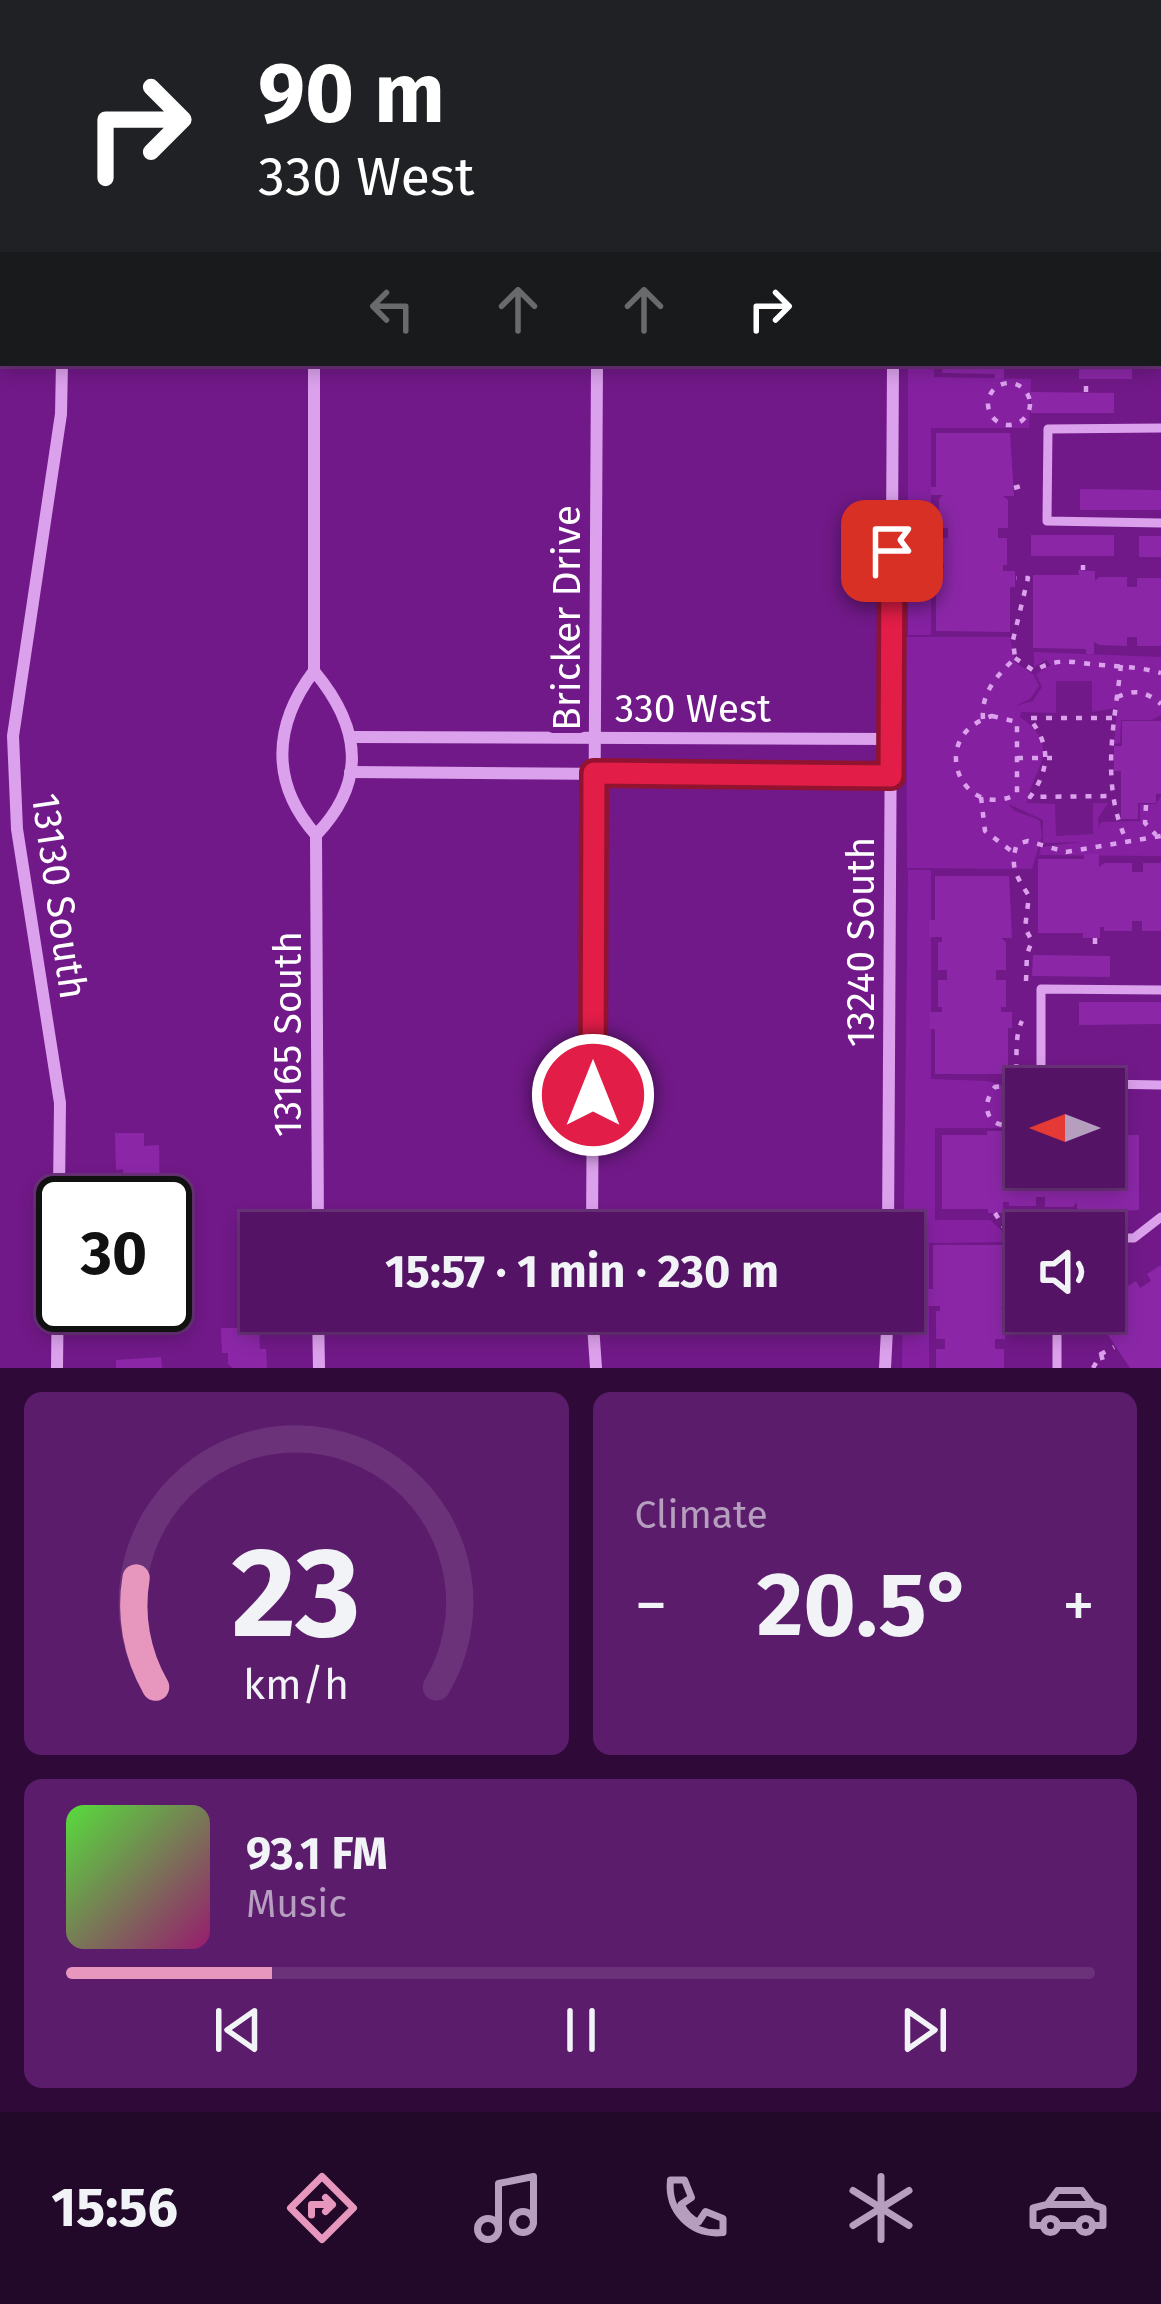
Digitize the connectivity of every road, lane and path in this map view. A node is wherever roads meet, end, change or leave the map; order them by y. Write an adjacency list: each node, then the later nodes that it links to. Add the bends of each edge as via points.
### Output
1 (62, 366): 56 (street, 13130 South, via 13,736 17,829 60,1103)
2 (314, 366): 13 (street, 13165 South)
3 (597, 366): 20 (street, Bricker Drive)
4 (893, 366): 21 (street, 13240 South)
5 (1086, 380): 7 (path)
6 (1000, 382): 6 (path, via 988,401 991,415 1007,425 1021,422 1030,405 1026,392)
7 (1086, 392)
8 (1161, 428): 9 (lane, via 1048,429 1047,521)
9 (1161, 523)
10 (1016, 578): 11 (path, via 1028,578)
11 (1015, 658): 12 (path, via 1034,671 1064,659); 18 (path, via 992,681)
12 (1121, 665): 14 (path); 15 (path)
13 (314, 671): 19 (street); 30 (street, 13165 South, via 286,717 283,764 290,801)
14 (1161, 674)
15 (1117, 697): 16 (path, via 1147,692); 17 (path)
16 (1161, 704)
17 (1112, 718): 23 (path, via 1029,718); 27 (path)
18 (983, 719): 22 (path, via 1017,722); 28 (path, via 956,752 960,779)
19 (351, 737): 20 (street, 330 West); 24 (street)
20 (595, 737): 21 (street, 330 West); 25 (street, Bricker Drive)
21 (891, 739): 26 (street, 13240 South)
22 (1017, 758): 23 (path); 28 (path, via 1017,794)
23 (1050, 758): 27 (path, via 1030,797)
24 (350, 772): 25 (street, 330 West); 30 (street, via 341,805)
25 (594, 773): 26 (street, 330 West); 44 (street, Bricker Drive)
26 (891, 776): 45 (street, 13240 South)
27 (1112, 796): 32 (path)
28 (981, 797): 33 (path, via 985,831)
29 (1146, 805): 31 (path, via 1145,824)
30 (316, 835): 43 (street, 13165 South)
31 (1159, 836): 32 (path)
32 (1127, 842): 33 (path, via 1066,852 1028,841)
33 (1014, 853): 35 (path, via 1015,874 1030,896)
34 (1015, 928): 35 (path)
35 (1024, 928): 37 (path, via 1031,941)
36 (1161, 990): 40 (lane, via 1041,989 1041,1084)
37 (1026, 996)
38 (1026, 1017): 39 (path, via 1017,1024)
39 (1018, 1068)
40 (1161, 1085)
41 (1005, 1086): 42 (path, via 986,1098 994,1125)
42 (1005, 1124)
43 (318, 1212)
44 (592, 1212)
45 (889, 1212)
46 (994, 1213): 48 (path)
47 (1161, 1217): 49 (lane)
48 (1005, 1227)
49 (1125, 1238)
50 (318, 1332): 57 (street)
51 (593, 1332): 58 (street)
52 (887, 1332): 59 (street)
53 (1057, 1332): 60 (lane)
54 (1114, 1347): 55 (path)
55 (1102, 1354): 61 (path); 62 (path)
56 (57, 1368)
57 (319, 1368)
58 (596, 1368)
59 (885, 1368)
60 (1058, 1368)
61 (1093, 1368)
62 (1106, 1368)

